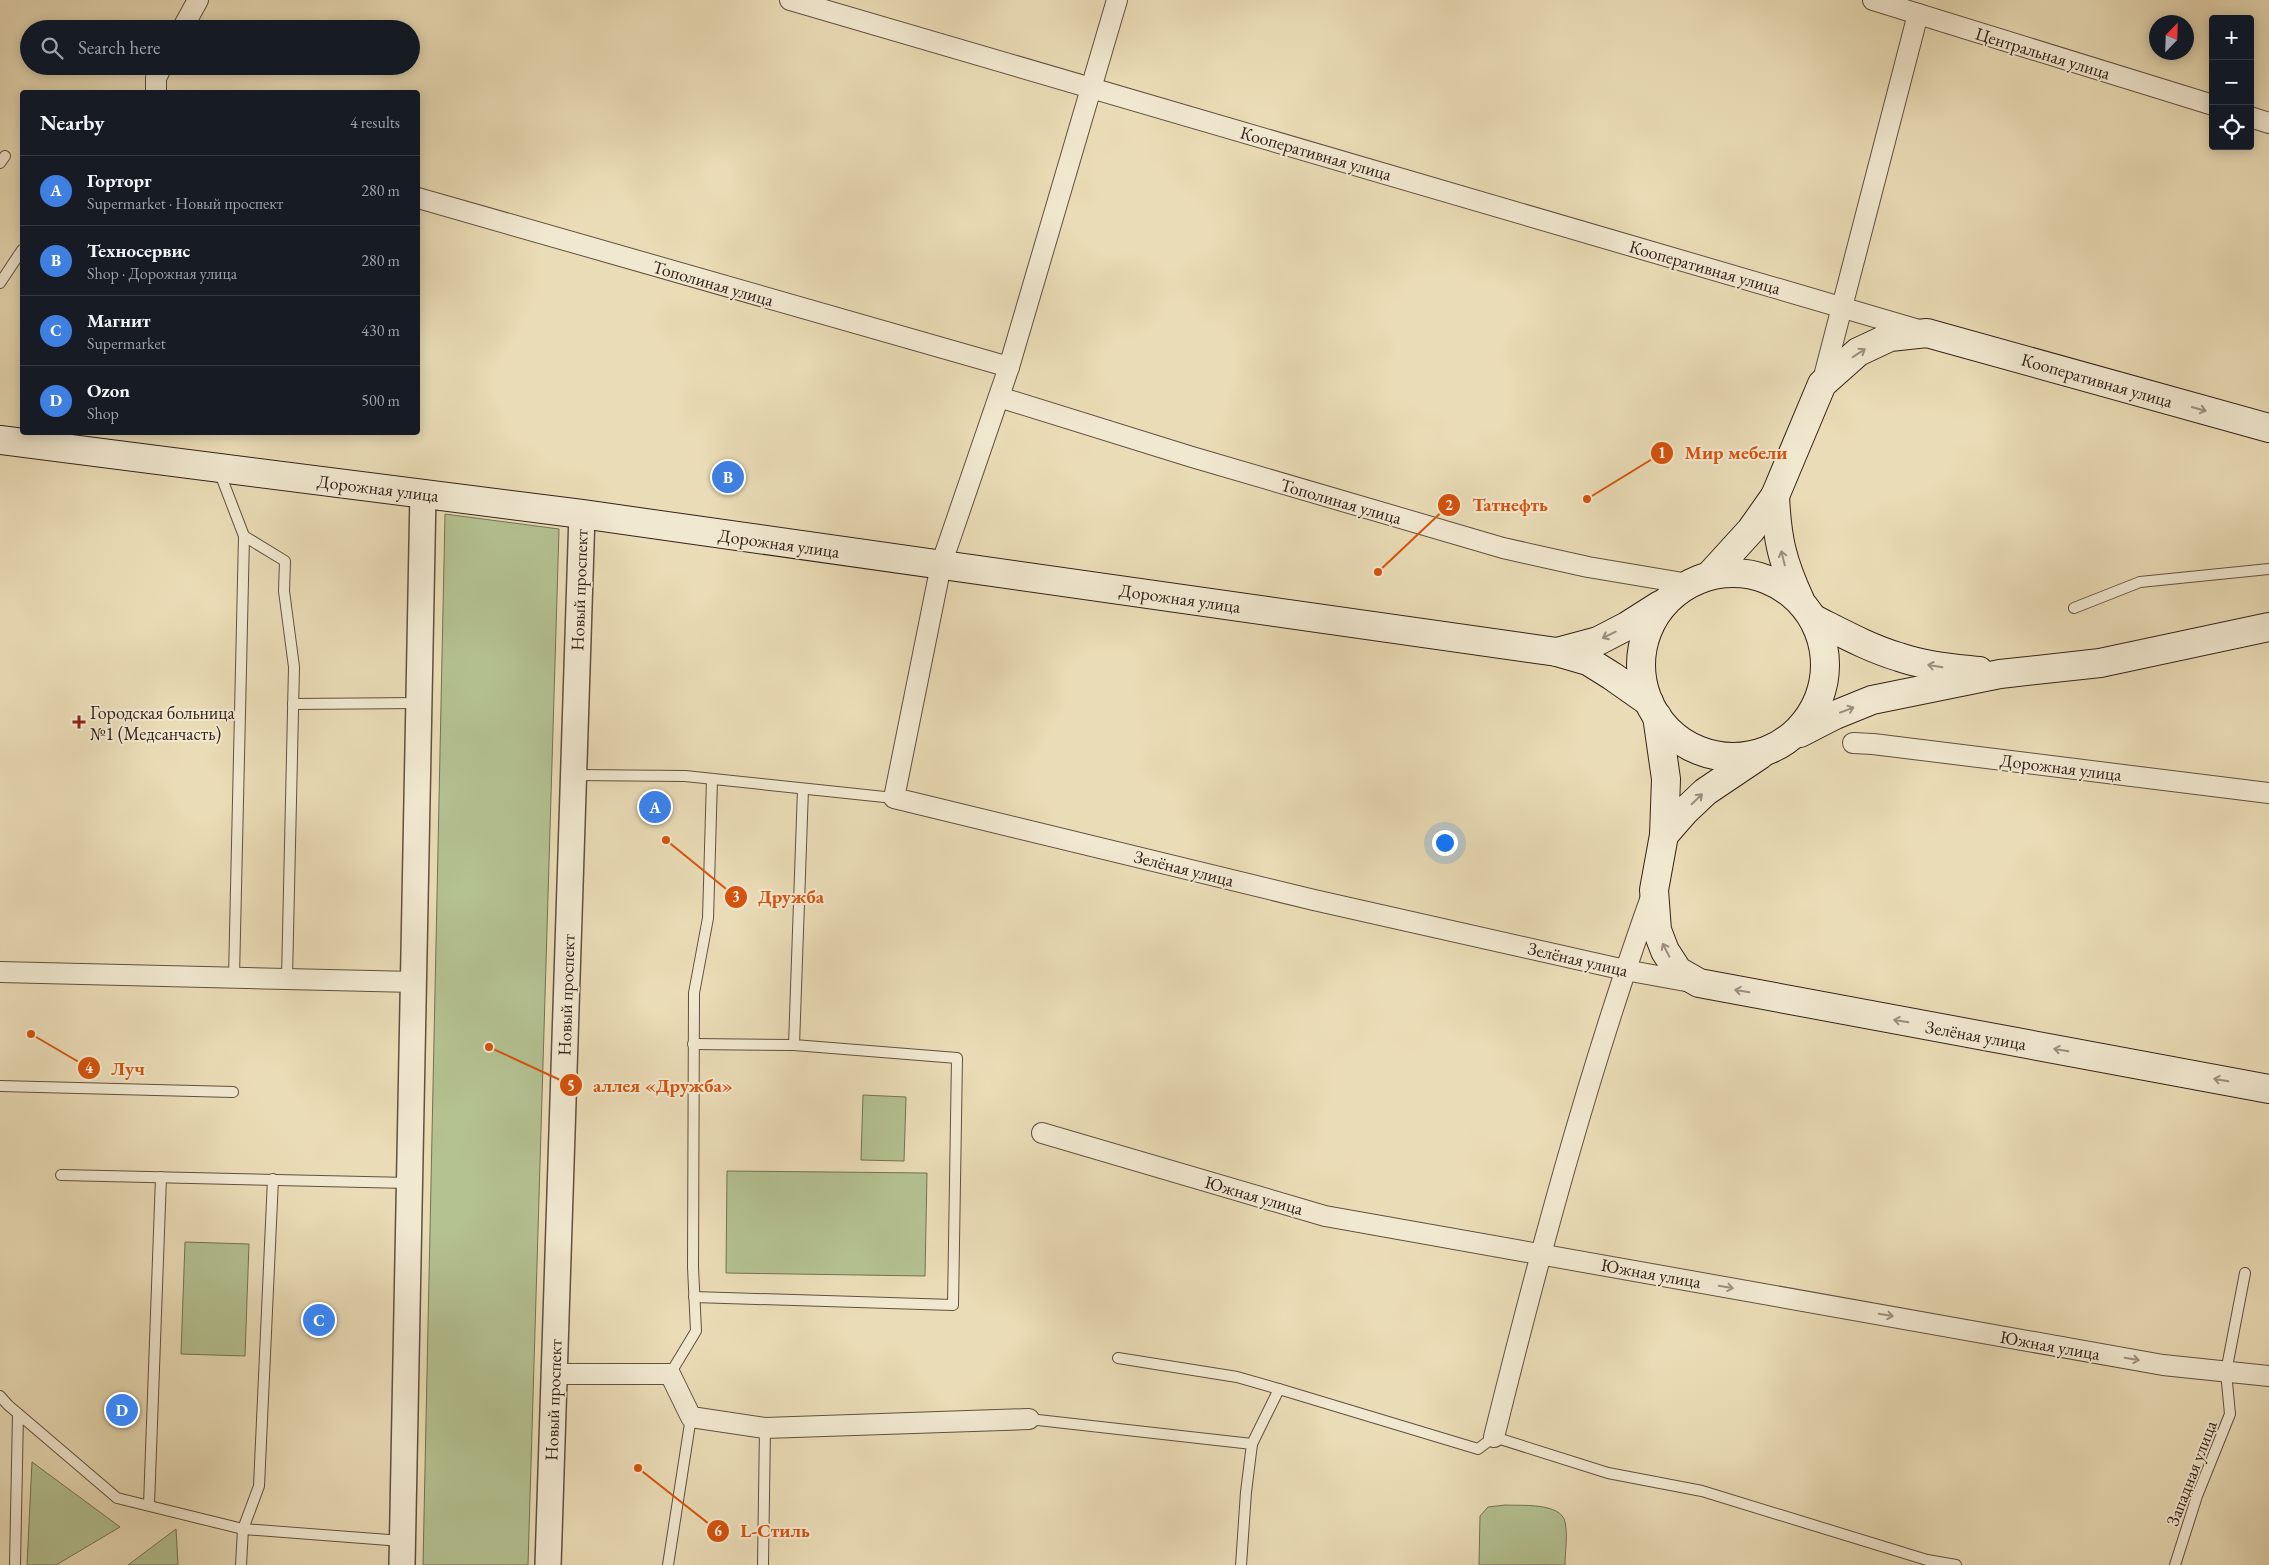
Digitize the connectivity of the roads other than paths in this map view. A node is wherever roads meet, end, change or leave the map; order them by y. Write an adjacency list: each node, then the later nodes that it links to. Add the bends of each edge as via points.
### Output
1 (198, 0): 6 (street)
2 (790, 0): 8 (street, Кооперативная улица)
3 (1117, 0): 8 (street)
4 (1873, 0): 5 (street, Центральная улица)
5 (1918, 14): 10 (street, Центральная улица); 16 (street)
6 (187, 20)
7 (158, 75): 9 (street)
8 (1091, 87): 16 (street, Кооперативная улица); 18 (street)
9 (156, 90)
10 (2209, 104)
11 (2254, 118): 12 (street)
12 (2269, 123)
13 (420, 199): 18 (street, Тополиная улица)
14 (20, 253): 15 (lane)
15 (0, 283)
16 (1842, 308): 17 (street, Кооперативная улица); 19 (street)
17 (1927, 333): 19 (main road, Кооперативная улица, one-way to 17, via 1858,352 1890,337); 21 (main road, Кооперативная улица, one-way to 21)
18 (1009, 367): 20 (street)
19 (1822, 384): 25 (main road)
20 (999, 397): 28 (street); 30 (street, Тополиная улица, via 1503,548 1588,567)
21 (2269, 428)
22 (0, 440): 23 (main road, Дорожная улица)
23 (217, 468): 24 (main road, Дорожная улица); 27 (lane)
24 (423, 493): 26 (main road, Дорожная улица); 37 (street)
25 (1775, 496): 30 (main road, via 1751,530); 33 (main road, one-way to 25, via 1786,570 1777,534)
26 (582, 514): 28 (main road, Дорожная улица); 42 (street, Новый проспект)
27 (244, 536): 38 (lane, via 284,561 284,591 294,667); 51 (lane)
28 (941, 565): 35 (main road, Дорожная улица); 46 (street)
29 (2269, 569): 32 (lane, via 2140,582)
30 (1699, 579): 31 (main road); 33 (main road, via 1734,572 1759,576 1782,586)
31 (1665, 601): 35 (main road, one-way to 35, via 1598,640); 39 (main road, via 1648,627 1641,656 1644,687)
32 (2074, 608)
33 (1808, 611): 36 (main road, one-way to 33, via 1932,666 1899,658 1868,646); 41 (main road, via 1822,640 1826,662 1824,684 1817,705 1805,724)
34 (2269, 627): 36 (main road, via 2100,662)
35 (1557, 652): 39 (main road, via 1588,662 1612,676)
36 (2000, 674): 41 (main road, one-way to 36, via 1872,700)
37 (419, 703): 38 (lane); 53 (street)
38 (293, 704): 52 (lane)
39 (1653, 709): 41 (main road, via 1667,729 1684,743 1703,752 1746,756); 47 (main road, via 1666,779)
40 (1853, 743): 45 (street, Дорожная улица)
41 (1778, 745): 47 (main road, one-way to 41, via 1705,792)
42 (573, 775): 43 (lane); 70 (street, Новый проспект)
43 (712, 779): 44 (lane); 55 (lane, via 708,918 694,993)
44 (803, 789): 46 (lane); 56 (lane)
45 (2269, 793)
46 (894, 798): 49 (street, Зелёная улица, via 1314,900)
47 (1664, 836): 48 (main road)
48 (1654, 890): 49 (street); 54 (main road, one-way to 48, via 1678,971 1665,951 1657,930)
49 (1625, 970): 54 (street, Зелёная улица); 65 (street)
50 (0, 972): 51 (street)
51 (234, 977): 52 (street)
52 (287, 978): 53 (street)
53 (414, 982): 64 (street)
54 (1699, 983): 58 (main road, Зелёная улица, one-way to 54)
55 (693, 1044): 56 (lane); 67 (lane)
56 (794, 1045): 67 (lane, via 957,1058 953,1305)
57 (0, 1086): 59 (lane)
58 (2269, 1089)
59 (233, 1092)
60 (1042, 1134): 65 (street, Южная улица, via 1325,1216)
61 (61, 1175): 62 (lane)
62 (161, 1177): 63 (lane); 81 (lane)
63 (273, 1179): 64 (lane); 82 (lane, via 260,1486)
64 (410, 1183): 83 (street)
65 (1540, 1253): 69 (street, Южная улица, one-way to 69, via 2163,1365); 79 (street)
66 (2244, 1273): 69 (lane, Западная улица)
67 (694, 1297): 71 (lane, via 696,1331)
68 (1118, 1358): 73 (lane, via 1236,1377)
69 (2226, 1372): 72 (street, Южная улица); 92 (lane, Западная улица, via 2230,1414 2197,1496)
70 (553, 1374): 71 (street); 87 (street, Новый проспект)
71 (670, 1374): 76 (street)
72 (2269, 1376)
73 (1279, 1390): 79 (lane, via 1478,1449); 80 (lane)
74 (0, 1396): 75 (lane)
75 (18, 1414): 81 (lane, via 118,1498); 84 (lane)
76 (691, 1417): 78 (street); 88 (lane)
77 (1029, 1419): 78 (street); 80 (lane)
78 (765, 1428): 89 (lane)
79 (1494, 1437): 91 (lane, via 1608,1473 1702,1492 1927,1560)
80 (1252, 1444): 90 (lane)
81 (149, 1506): 82 (lane)
82 (243, 1529): 83 (lane); 85 (lane)
83 (403, 1541): 86 (street)
84 (15, 1565)
85 (241, 1565)
86 (402, 1565)
87 (548, 1565)
88 (668, 1565)
89 (763, 1565)
90 (1241, 1565)
91 (1956, 1565)
92 (2175, 1565)

